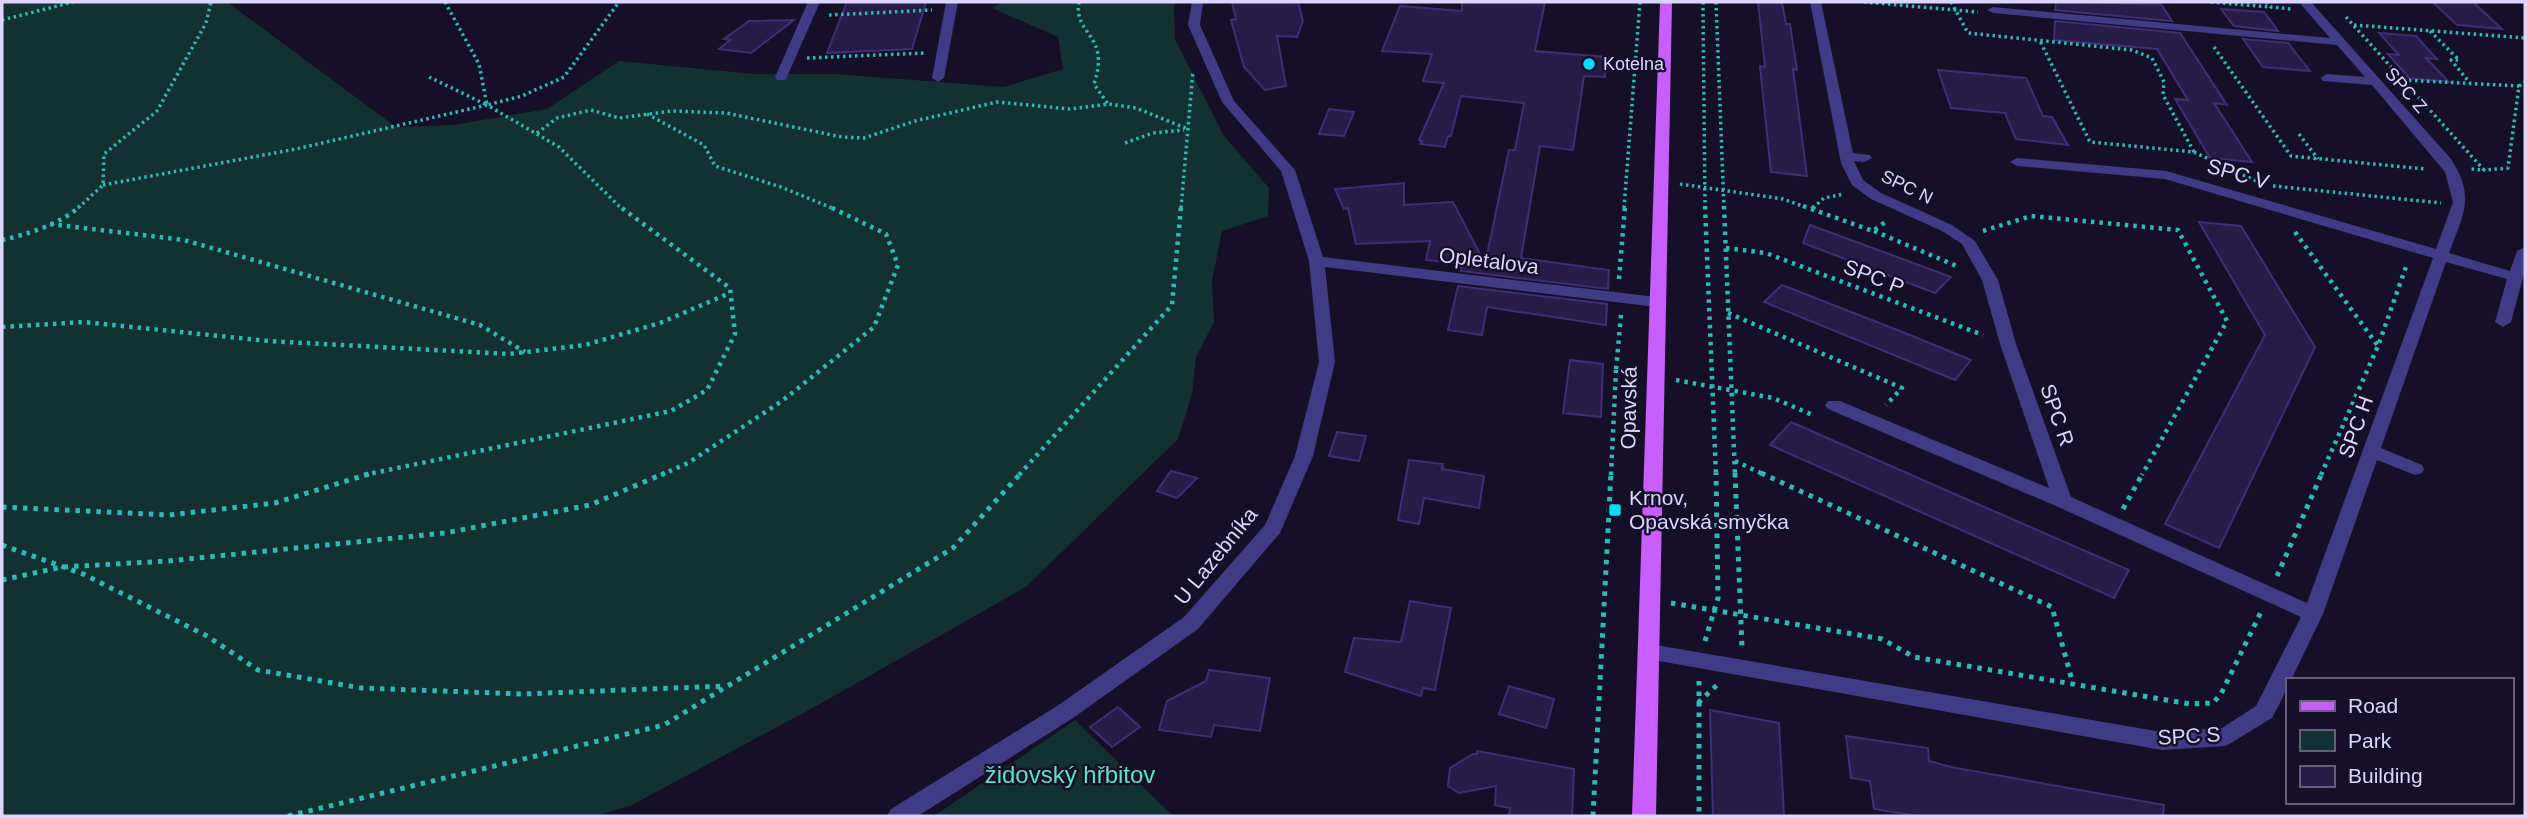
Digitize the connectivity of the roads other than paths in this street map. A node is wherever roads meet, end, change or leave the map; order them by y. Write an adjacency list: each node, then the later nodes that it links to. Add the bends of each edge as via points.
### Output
1 (814, 2): 9 (street)
2 (1197, 2): 19 (street, U Lazebníka, via 1194,25 1228,102 1288,170)
3 (1666, 2): 21 (main road, Opavská)
4 (1815, 2): 13 (street, SPC N)
5 (2305, 2): 8 (street, SPC Z)
6 (951, 6): 10 (street)
7 (1993, 10): 8 (street)
8 (2340, 42): 12 (street, SPC Z)
9 (781, 77)
10 (938, 78)
11 (2327, 78): 12 (street)
12 (2376, 82): 16 (street, SPC Z, via 2449,167)
13 (1847, 156): 14 (street); 23 (street, SPC N, via 1857,182 1876,196 1968,241 1990,279)
14 (1865, 158)
15 (2017, 162): 18 (street, SPC V, via 2165,175)
16 (2459, 205): 18 (street, SPC H)
17 (2525, 251): 20 (street)
18 (2442, 255): 20 (street, SPC V); 25 (street, SPC H)
19 (1317, 261): 21 (street, Opletalova); 30 (street, U Lazebníka, via 1327,362 1304,456 1273,528 1191,623 1065,712)
20 (2515, 277): 22 (street)
21 (1656, 302): 29 (main road, Opavská)
22 (2503, 322)
23 (2008, 344): 27 (street, SPC R)
24 (1827, 412): 27 (street, via 1873,421)
25 (2371, 450): 26 (street); 28 (street, SPC H)
26 (2415, 469)
27 (2063, 500): 28 (street)
28 (2313, 614): 29 (street, SPC S, via 2264,712 2226,737 2162,741)
29 (1650, 652): 31 (main road, Opavská)
30 (899, 816)
31 (1644, 816)

